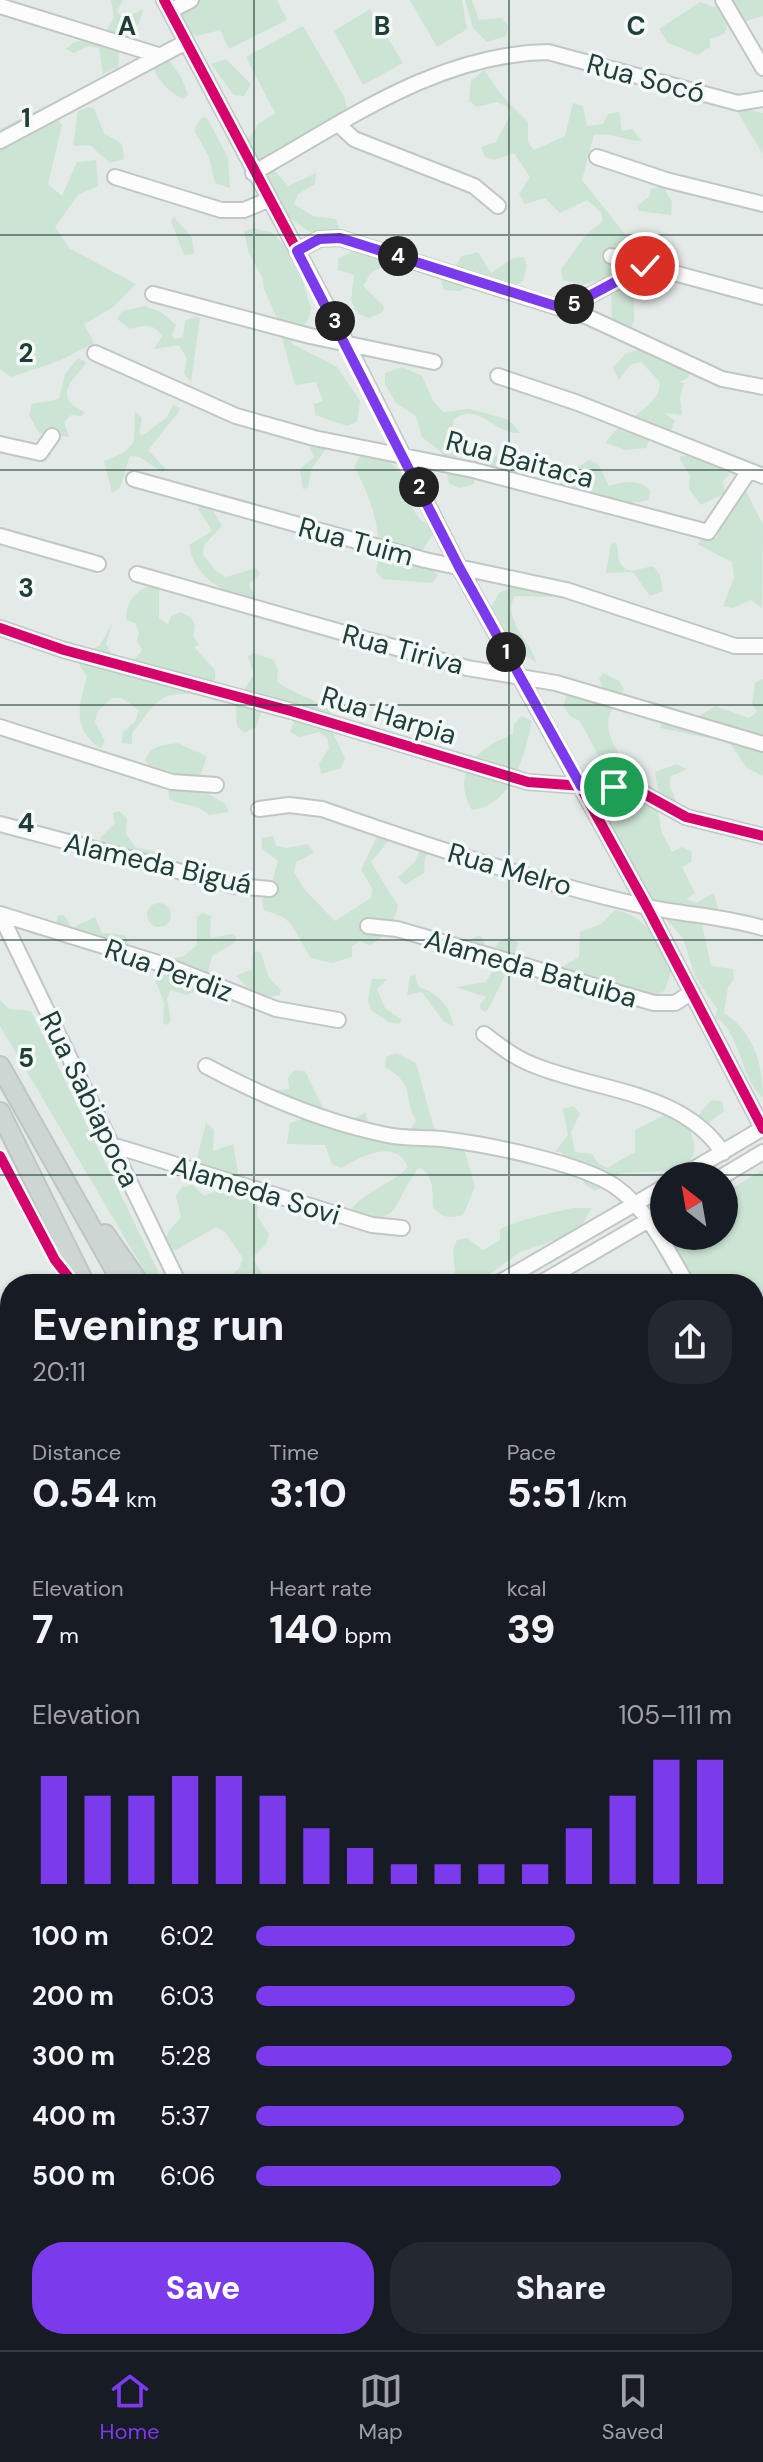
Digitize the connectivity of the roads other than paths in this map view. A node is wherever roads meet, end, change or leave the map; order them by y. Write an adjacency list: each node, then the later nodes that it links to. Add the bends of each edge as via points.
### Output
1 (191, 0): 4 (street)
2 (723, 0): 7 (street)
3 (0, 6): 6 (street)
4 (167, 6): 5 (street)
5 (186, 42): 6 (street); 12 (street)
6 (158, 55): 10 (street)
7 (763, 68)
8 (763, 99): 9 (street, Rua Socó, via 738,103 548,52 529,52 456,66)
9 (339, 125): 12 (street); 16 (street, via 354,139 474,186)
10 (0, 141)
11 (597, 157): 15 (street)
12 (253, 173): 14 (street)
13 (115, 177): 14 (street, via 221,210 244,210)
14 (268, 200): 17 (street)
15 (763, 204)
16 (498, 206)
17 (297, 251): 22 (street, via 319,239 340,238); 23 (street)
18 (611, 256): 19 (street)
19 (645, 266): 21 (street); 22 (street)
20 (153, 294): 23 (street)
21 (763, 297)
22 (565, 309): 27 (street, via 722,379)
23 (348, 346): 25 (street); 30 (street)
24 (95, 353): 30 (street, Rua Baitaca, via 236,416 314,438)
25 (434, 362)
26 (498, 376): 31 (street)
27 (763, 387)
28 (52, 436): 29 (street, via 40,453)
29 (0, 444)
30 (401, 453): 31 (street, Rua Baitaca, via 708,532); 35 (street)
31 (756, 473)
32 (134, 479): 35 (street, Rua Tuim)
33 (0, 536): 34 (street)
34 (98, 564)
35 (459, 567): 38 (street, Rua Tuim, via 566,590 735,646); 39 (street)
36 (137, 574): 39 (street, Rua Tiriva, via 467,668)
37 (0, 628): 43 (street, Rua Harpia, via 528,782)
38 (763, 646)
39 (518, 674): 41 (street, Rua Tiriva); 43 (street)
40 (0, 727): 42 (street, via 172,782)
41 (763, 744)
42 (216, 785)
43 (581, 786): 46 (street, Rua Harpia, via 637,790 686,817); 48 (street)
44 (259, 809): 48 (street, Rua Melro, via 322,809 540,879)
45 (0, 824): 47 (street, Alameda Biguá, via 235,886)
46 (763, 836)
47 (270, 889)
48 (647, 907): 51 (street, Rua Melro, via 716,915); 52 (street)
49 (0, 914): 53 (street, Rua Perdiz, via 168,966 276,1009); 59 (street, Rua Sabiapoca)
50 (368, 926): 52 (street, Alameda Batuiba, via 397,929 654,1003 675,1003)
51 (763, 928)
52 (692, 992): 58 (street)
53 (338, 1020)
54 (484, 1034): 61 (street, via 533,1065 617,1089 698,1122)
55 (0, 1066): 62 (main road)
56 (206, 1066): 66 (street, via 244,1088 338,1123 392,1136 472,1143 588,1172)
57 (0, 1112): 71 (main road)
58 (763, 1128): 61 (street)
59 (112, 1145): 69 (street, Alameda Sovi, via 372,1225); 74 (street, Rua Sabiapoca)
60 (763, 1152): 64 (street)
61 (723, 1153): 63 (street)
62 (52, 1162): 72 (main road); 73 (main road)
63 (707, 1162)
64 (738, 1167)
65 (650, 1195): 66 (street)
66 (635, 1203): 67 (street); 75 (street)
67 (650, 1223)
68 (650, 1225): 76 (street)
69 (402, 1228)
70 (667, 1250): 77 (street)
71 (80, 1274)
72 (117, 1274)
73 (133, 1274)
74 (174, 1274)
75 (514, 1274)
76 (558, 1274)
77 (681, 1274)

